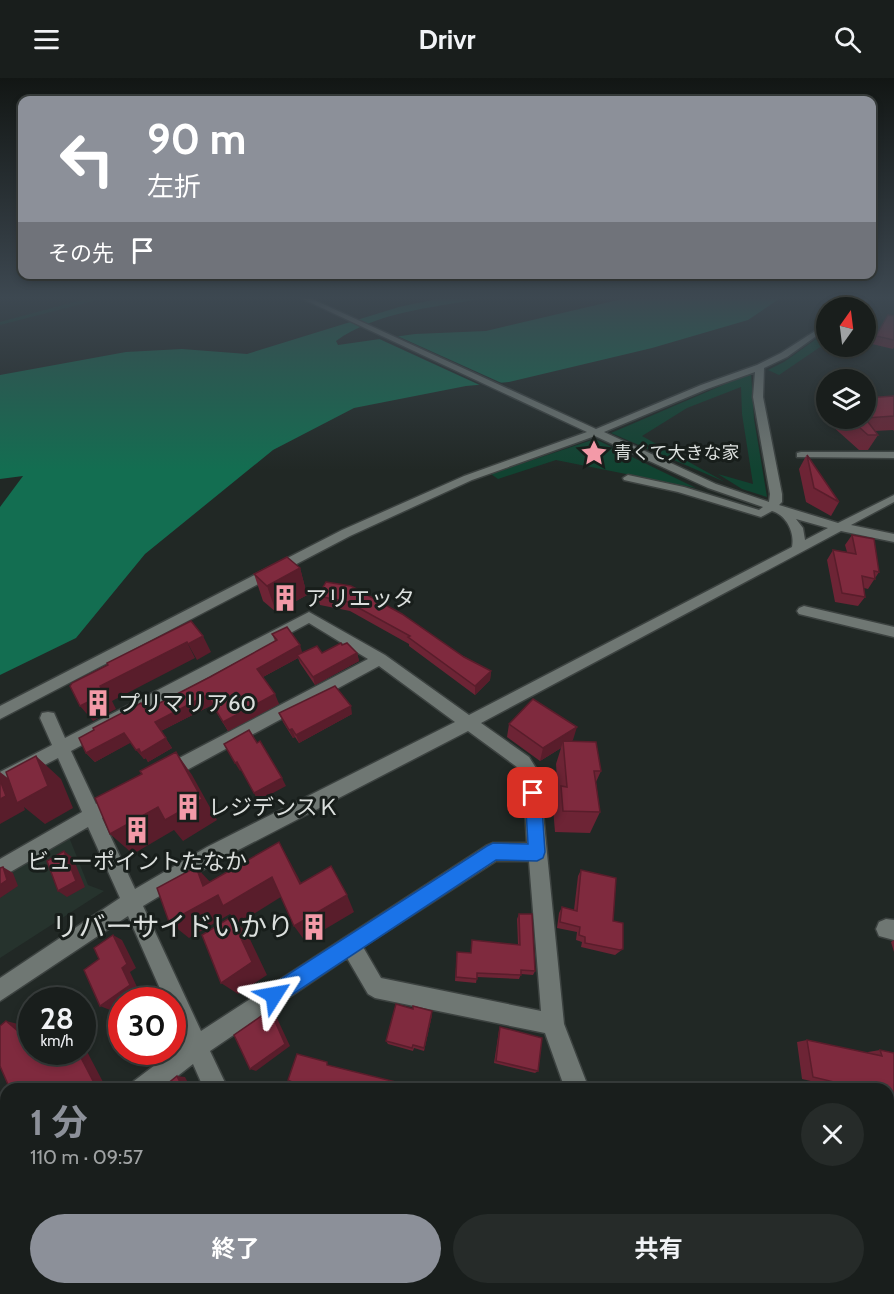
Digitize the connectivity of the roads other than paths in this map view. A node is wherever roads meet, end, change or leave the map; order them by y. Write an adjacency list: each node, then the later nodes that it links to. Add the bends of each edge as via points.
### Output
1 (428, 356): 4 (street)
2 (783, 356): 3 (street)
3 (760, 367): 4 (street); 10 (street, via 758,397 776,494)
4 (590, 431): 10 (street); 17 (street, via 468,478 346,533)
5 (801, 455): 6 (street)
6 (894, 455)
7 (628, 478): 10 (street)
8 (894, 498): 9 (street)
9 (880, 505): 11 (street); 12 (street, via 874,518)
10 (771, 511): 11 (street); 13 (street, via 798,528)
11 (839, 527): 12 (street); 13 (street)
12 (894, 536)
13 (798, 548): 19 (street)
14 (804, 611): 15 (street)
15 (894, 632)
16 (380, 659): 19 (street); 20 (street, via 309,617); 22 (street)
17 (0, 713)
18 (48, 718): 20 (street)
19 (467, 722): 25 (street, via 523,762 531,773); 27 (street, via 214,853)
20 (62, 747): 21 (street); 24 (street)
21 (0, 780)
22 (153, 780)
23 (133, 791): 24 (street)
24 (93, 814): 26 (street); 27 (street)
25 (537, 852): 28 (street, via 493,852); 30 (street)
26 (0, 869)
27 (131, 902): 29 (street); 31 (street)
28 (350, 944): 30 (street, via 375,987); 31 (street)
29 (0, 990)
30 (553, 1024): 34 (street)
31 (198, 1046): 32 (street); 33 (street)
32 (150, 1083)
33 (213, 1083)
34 (575, 1083)

